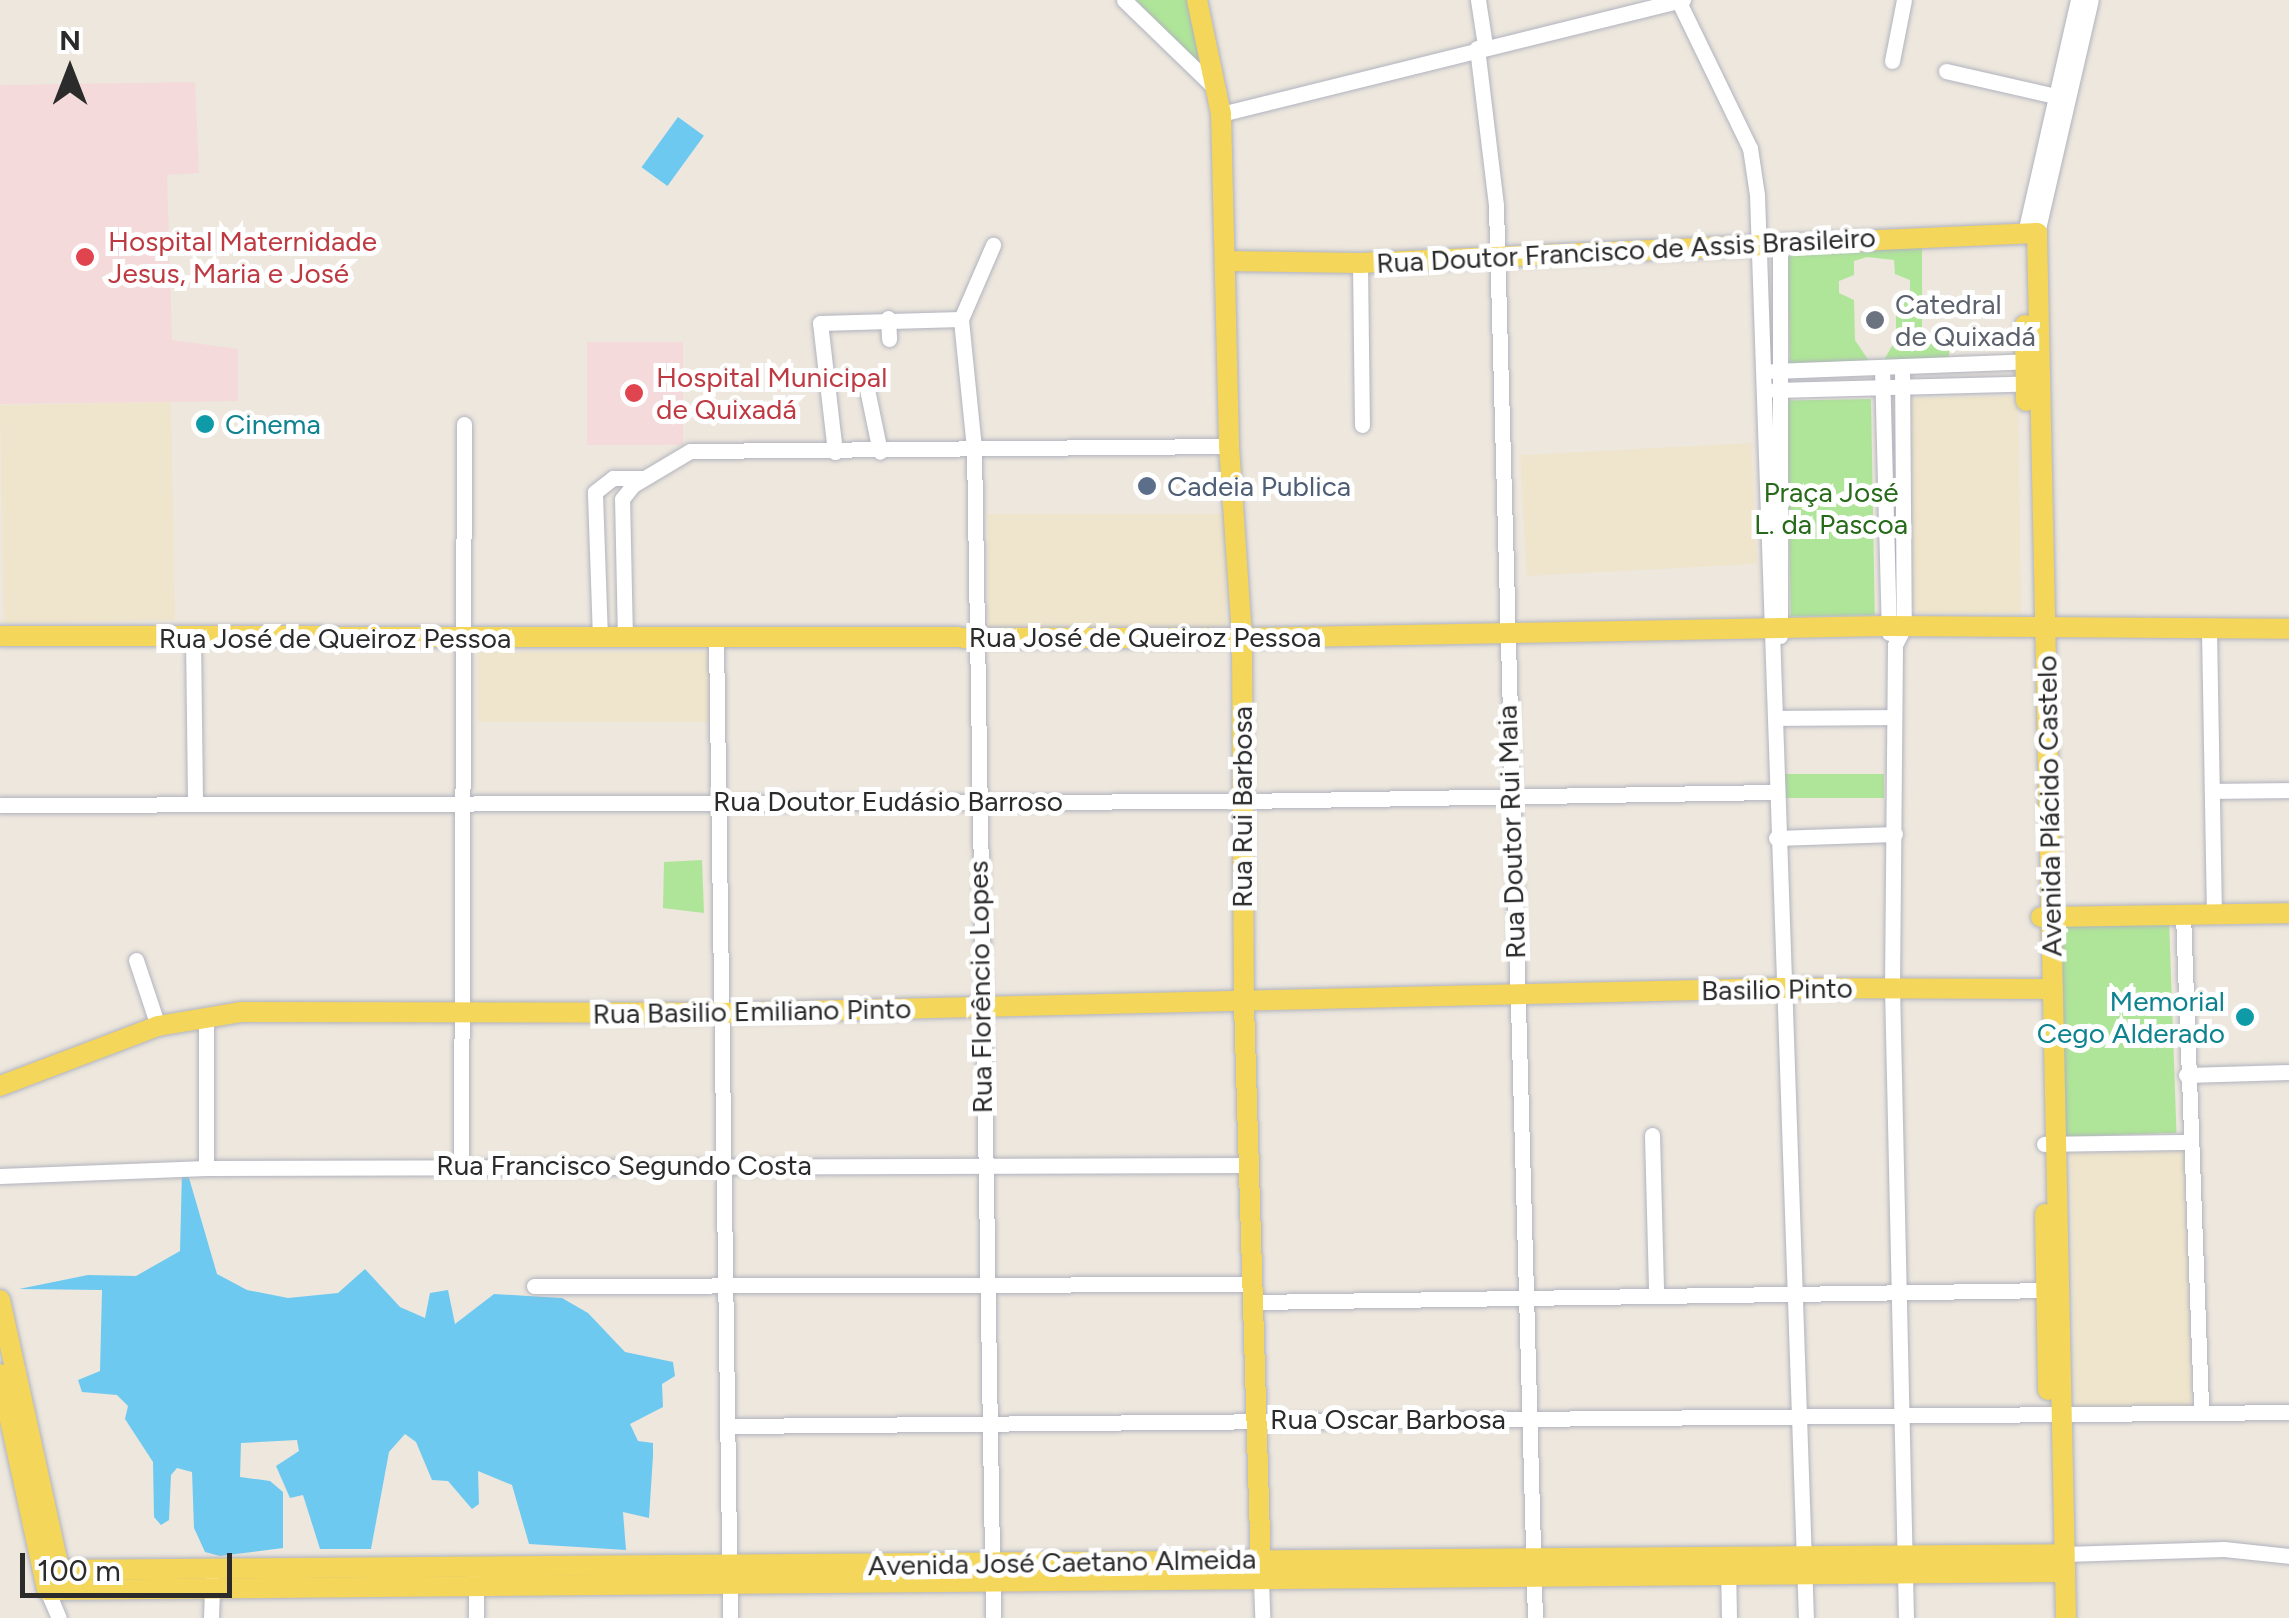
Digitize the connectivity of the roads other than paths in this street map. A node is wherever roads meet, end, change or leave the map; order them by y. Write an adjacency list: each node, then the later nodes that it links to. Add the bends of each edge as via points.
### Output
1 (1124, 0): 11 (street)
2 (1197, 0): 11 (main road, Rua Rui Barbosa)
3 (1478, 0): 8 (street, Rua Doutor Rui Maia)
4 (1680, 0): 8 (street); 16 (street, via 1750,148)
5 (1904, 0): 9 (street)
6 (2078, 0): 12 (street, Avenida Plácido Castelo)
7 (2092, 0): 14 (street, Avenida Plácido Castelo)
8 (1481, 46): 13 (street); 19 (street, Rua Doutor Rui Maia)
9 (1892, 61)
10 (1946, 72): 12 (street)
11 (1218, 90): 13 (main road, Rua Rui Barbosa)
12 (2055, 96): 14 (street, Avenida Plácido Castelo)
13 (1221, 114): 20 (main road, Rua Rui Barbosa)
14 (2052, 134): 15 (street, Avenida Plácido Castelo)
15 (2031, 233): 17 (main road, Rua Doutor Francisco de Assis Brasileiro); 25 (main road, Avenida Plácido Castelo)
16 (1757, 241): 17 (main road, Rua Doutor Francisco de Assis Brasileiro); 19 (main road, Rua Doutor Francisco de Assis Brasileiro); 29 (street)
17 (1780, 241): 28 (street)
18 (994, 245): 23 (street, Rua Florêncio Lopes)
19 (1497, 252): 21 (main road, Rua Doutor Francisco de Assis Brasileiro); 47 (street, Rua Doutor Rui Maia)
20 (1226, 261): 21 (main road, Rua Doutor Francisco de Assis Brasileiro); 38 (main road, Rua Rui Barbosa)
21 (1360, 263): 37 (street)
22 (888, 318): 23 (street); 24 (street); 40 (street, via 816,328)
23 (961, 319): 39 (street, Rua Florêncio Lopes)
24 (889, 339)
25 (2032, 361): 26 (street); 30 (main road, Avenida Plácido Castelo)
26 (1902, 366): 27 (street); 32 (street)
27 (1882, 368): 28 (street); 31 (street)
28 (1782, 370): 29 (street); 35 (street)
29 (1760, 372): 34 (street)
30 (2033, 384): 32 (street); 43 (main road, Avenida Plácido Castelo)
31 (1883, 388): 32 (street); 35 (street); 48 (street)
32 (1903, 388): 48 (street)
33 (867, 389): 41 (street)
34 (1761, 390): 35 (street); 45 (street)
35 (1782, 390): 45 (street)
36 (464, 424): 56 (street)
37 (1362, 425)
38 (1229, 446): 39 (street); 55 (main road, Rua Rui Barbosa)
39 (974, 448): 41 (street); 54 (street, Rua Florêncio Lopes)
40 (835, 452): 41 (street); 42 (street, via 694,450)
41 (880, 452)
42 (645, 478): 51 (street, via 613,478 596,492); 52 (street, via 625,492 619,510)
43 (2038, 627): 46 (main road, Rua José de Queiroz Pessoa); 48 (main road, Rua José de Queiroz Pessoa); 74 (main road, Avenida Plácido Castelo)
44 (2289, 628): 46 (main road, Rua José de Queiroz Pessoa)
45 (1776, 629): 47 (main road, Rua José de Queiroz Pessoa); 48 (main road, Rua José de Queiroz Pessoa); 58 (street)
46 (2209, 630): 61 (street)
47 (1504, 631): 55 (main road, Rua José de Queiroz Pessoa); 62 (street, Rua Doutor Rui Maia)
48 (1895, 633): 57 (street)
49 (0, 636): 50 (main road, Rua José de Queiroz Pessoa)
50 (193, 637): 56 (main road, Rua José de Queiroz Pessoa); 66 (street)
51 (600, 638): 52 (main road, Rua José de Queiroz Pessoa); 56 (main road, Rua José de Queiroz Pessoa)
52 (626, 638): 53 (main road, Rua José de Queiroz Pessoa)
53 (716, 638): 54 (main road, Rua José de Queiroz Pessoa); 67 (street)
54 (978, 638): 55 (main road, Rua José de Queiroz Pessoa); 63 (street, Rua Florêncio Lopes)
55 (1242, 638): 65 (main road, Rua Rui Barbosa)
56 (464, 640): 64 (street)
57 (1894, 717): 58 (street); 69 (street)
58 (1774, 718): 60 (street)
59 (2289, 790): 61 (street)
60 (1775, 792): 62 (street, Rua Doutor Eudásio Barroso); 70 (street)
61 (2212, 792): 73 (street)
62 (1512, 794): 65 (street, Rua Doutor Eudásio Barroso); 79 (street, Rua Doutor Rui Maia)
63 (977, 800): 65 (street, Rua Doutor Eudásio Barroso); 67 (street, Rua Doutor Eudásio Barroso); 81 (street, Rua Florêncio Lopes)
64 (462, 801): 66 (street, Rua Doutor Eudásio Barroso); 67 (street, Rua Doutor Eudásio Barroso); 82 (street)
65 (1242, 801): 80 (main road, Rua Rui Barbosa)
66 (195, 802): 68 (street, Rua Doutor Eudásio Barroso)
67 (718, 802): 83 (street)
68 (0, 805)
69 (1895, 834): 70 (street); 76 (street)
70 (1776, 838): 77 (street)
71 (2289, 913): 73 (main road)
72 (2183, 914): 73 (main road); 74 (main road); 87 (street)
73 (2214, 914)
74 (2044, 917): 78 (main road, Avenida Plácido Castelo)
75 (136, 960): 85 (street)
76 (1892, 987): 77 (main road, Basilio Pinto); 78 (main road, Basilio Pinto); 103 (street)
77 (1780, 988): 79 (main road, Basilio Pinto); 102 (street)
78 (2046, 989): 91 (main road, Avenida Plácido Castelo)
79 (1515, 995): 80 (main road, Rua Basilio Emiliano Pinto); 106 (street, Rua Doutor Rui Maia)
80 (1244, 1004): 81 (main road, Rua Basilio Emiliano Pinto); 94 (main road, Rua Rui Barbosa)
81 (980, 1008): 83 (main road, Rua Basilio Emiliano Pinto); 95 (street, Rua Florêncio Lopes)
82 (459, 1013): 83 (main road, Rua Basilio Emiliano Pinto); 84 (main road, Rua Basilio Emiliano Pinto, via 242,1012); 93 (street)
83 (720, 1013): 92 (street)
84 (206, 1018): 85 (main road, Rua Basilio Emiliano Pinto); 96 (street)
85 (158, 1026): 88 (main road, Rua Basilio Emiliano Pinto)
86 (2289, 1072): 87 (street)
87 (2186, 1075): 90 (street)
88 (0, 1086)
89 (1652, 1135): 105 (street)
90 (2189, 1142): 91 (street); 111 (street)
91 (2050, 1144): 101 (main road, Avenida Plácido Castelo)
92 (723, 1163): 93 (street, Rua Francisco Segundo Costa); 95 (street, Rua Francisco Segundo Costa); 100 (street)
93 (461, 1166): 96 (street, Rua Francisco Segundo Costa)
94 (1249, 1166): 95 (street, Rua Francisco Segundo Costa); 104 (main road, Rua Rui Barbosa)
95 (984, 1167): 99 (street, Rua Florêncio Lopes)
96 (206, 1168): 97 (street, Rua Francisco Segundo Costa)
97 (0, 1176)
98 (534, 1286): 100 (street)
99 (986, 1288): 100 (street); 104 (street); 116 (street, Rua Florêncio Lopes)
100 (722, 1290): 117 (street)
101 (2052, 1290): 103 (street); 110 (main road, Avenida Plácido Castelo)
102 (1794, 1292): 103 (street); 105 (street); 113 (street)
103 (1900, 1292): 109 (street)
104 (1253, 1293): 106 (street); 115 (main road, Rua Rui Barbosa)
105 (1656, 1293): 106 (street)
106 (1524, 1294): 114 (street, Rua Doutor Rui Maia)
107 (0, 1300): 118 (main road)
108 (0, 1374): 118 (main road)
109 (1900, 1411): 110 (street, Rua Oscar Barbosa); 113 (street, Rua Oscar Barbosa); 122 (street)
110 (2055, 1411): 111 (street, Rua Oscar Barbosa); 121 (main road, Avenida Plácido Castelo)
111 (2200, 1412): 112 (street, Rua Oscar Barbosa)
112 (2289, 1412)
113 (1798, 1414): 114 (street, Rua Oscar Barbosa); 124 (street)
114 (1527, 1418): 115 (street, Rua Oscar Barbosa); 119 (street, Rua Doutor Rui Maia)
115 (1258, 1420): 116 (street, Rua Oscar Barbosa); 125 (main road, Rua Rui Barbosa)
116 (990, 1423): 117 (street, Rua Oscar Barbosa); 126 (street, Rua Florêncio Lopes)
117 (728, 1426): 127 (street)
118 (25, 1447): 130 (main road)
119 (1533, 1553): 123 (main road, Avenida José Caetano Almeida); 125 (main road, Avenida José Caetano Almeida); 131 (street, Rua Doutor Rui Maia)
120 (2289, 1556): 121 (street, via 2224,1549)
121 (2059, 1563): 122 (main road, Avenida José Caetano Almeida); 142 (main road, Avenida Plácido Castelo); 143 (main road, Avenida Plácido Castelo)
122 (1904, 1565): 124 (main road, Avenida José Caetano Almeida); 141 (street)
123 (1728, 1566): 124 (main road, Avenida José Caetano Almeida); 131 (main road, Avenida José Caetano Almeida); 139 (street)
124 (1804, 1566): 140 (street)
125 (1261, 1570): 126 (main road, Avenida José Caetano Almeida); 131 (main road, Avenida José Caetano Almeida); 137 (street, Rua Rui Barbosa)
126 (994, 1573): 127 (main road, Avenida José Caetano Almeida); 136 (street, Rua Florêncio Lopes)
127 (732, 1575): 129 (main road, Avenida José Caetano Almeida); 135 (street)
128 (212, 1578): 129 (main road, Avenida José Caetano Almeida); 130 (main road, Avenida José Caetano Almeida); 133 (street)
129 (476, 1578): 134 (street)
130 (53, 1579): 132 (street)
131 (1534, 1582): 138 (street, Rua Doutor Rui Maia)
132 (58, 1615)
133 (211, 1618)
134 (476, 1618)
135 (730, 1618)
136 (993, 1618)
137 (1262, 1618)
138 (1535, 1618)
139 (1729, 1618)
140 (1806, 1618)
141 (1906, 1618)
142 (2052, 1618)
143 (2066, 1618)

